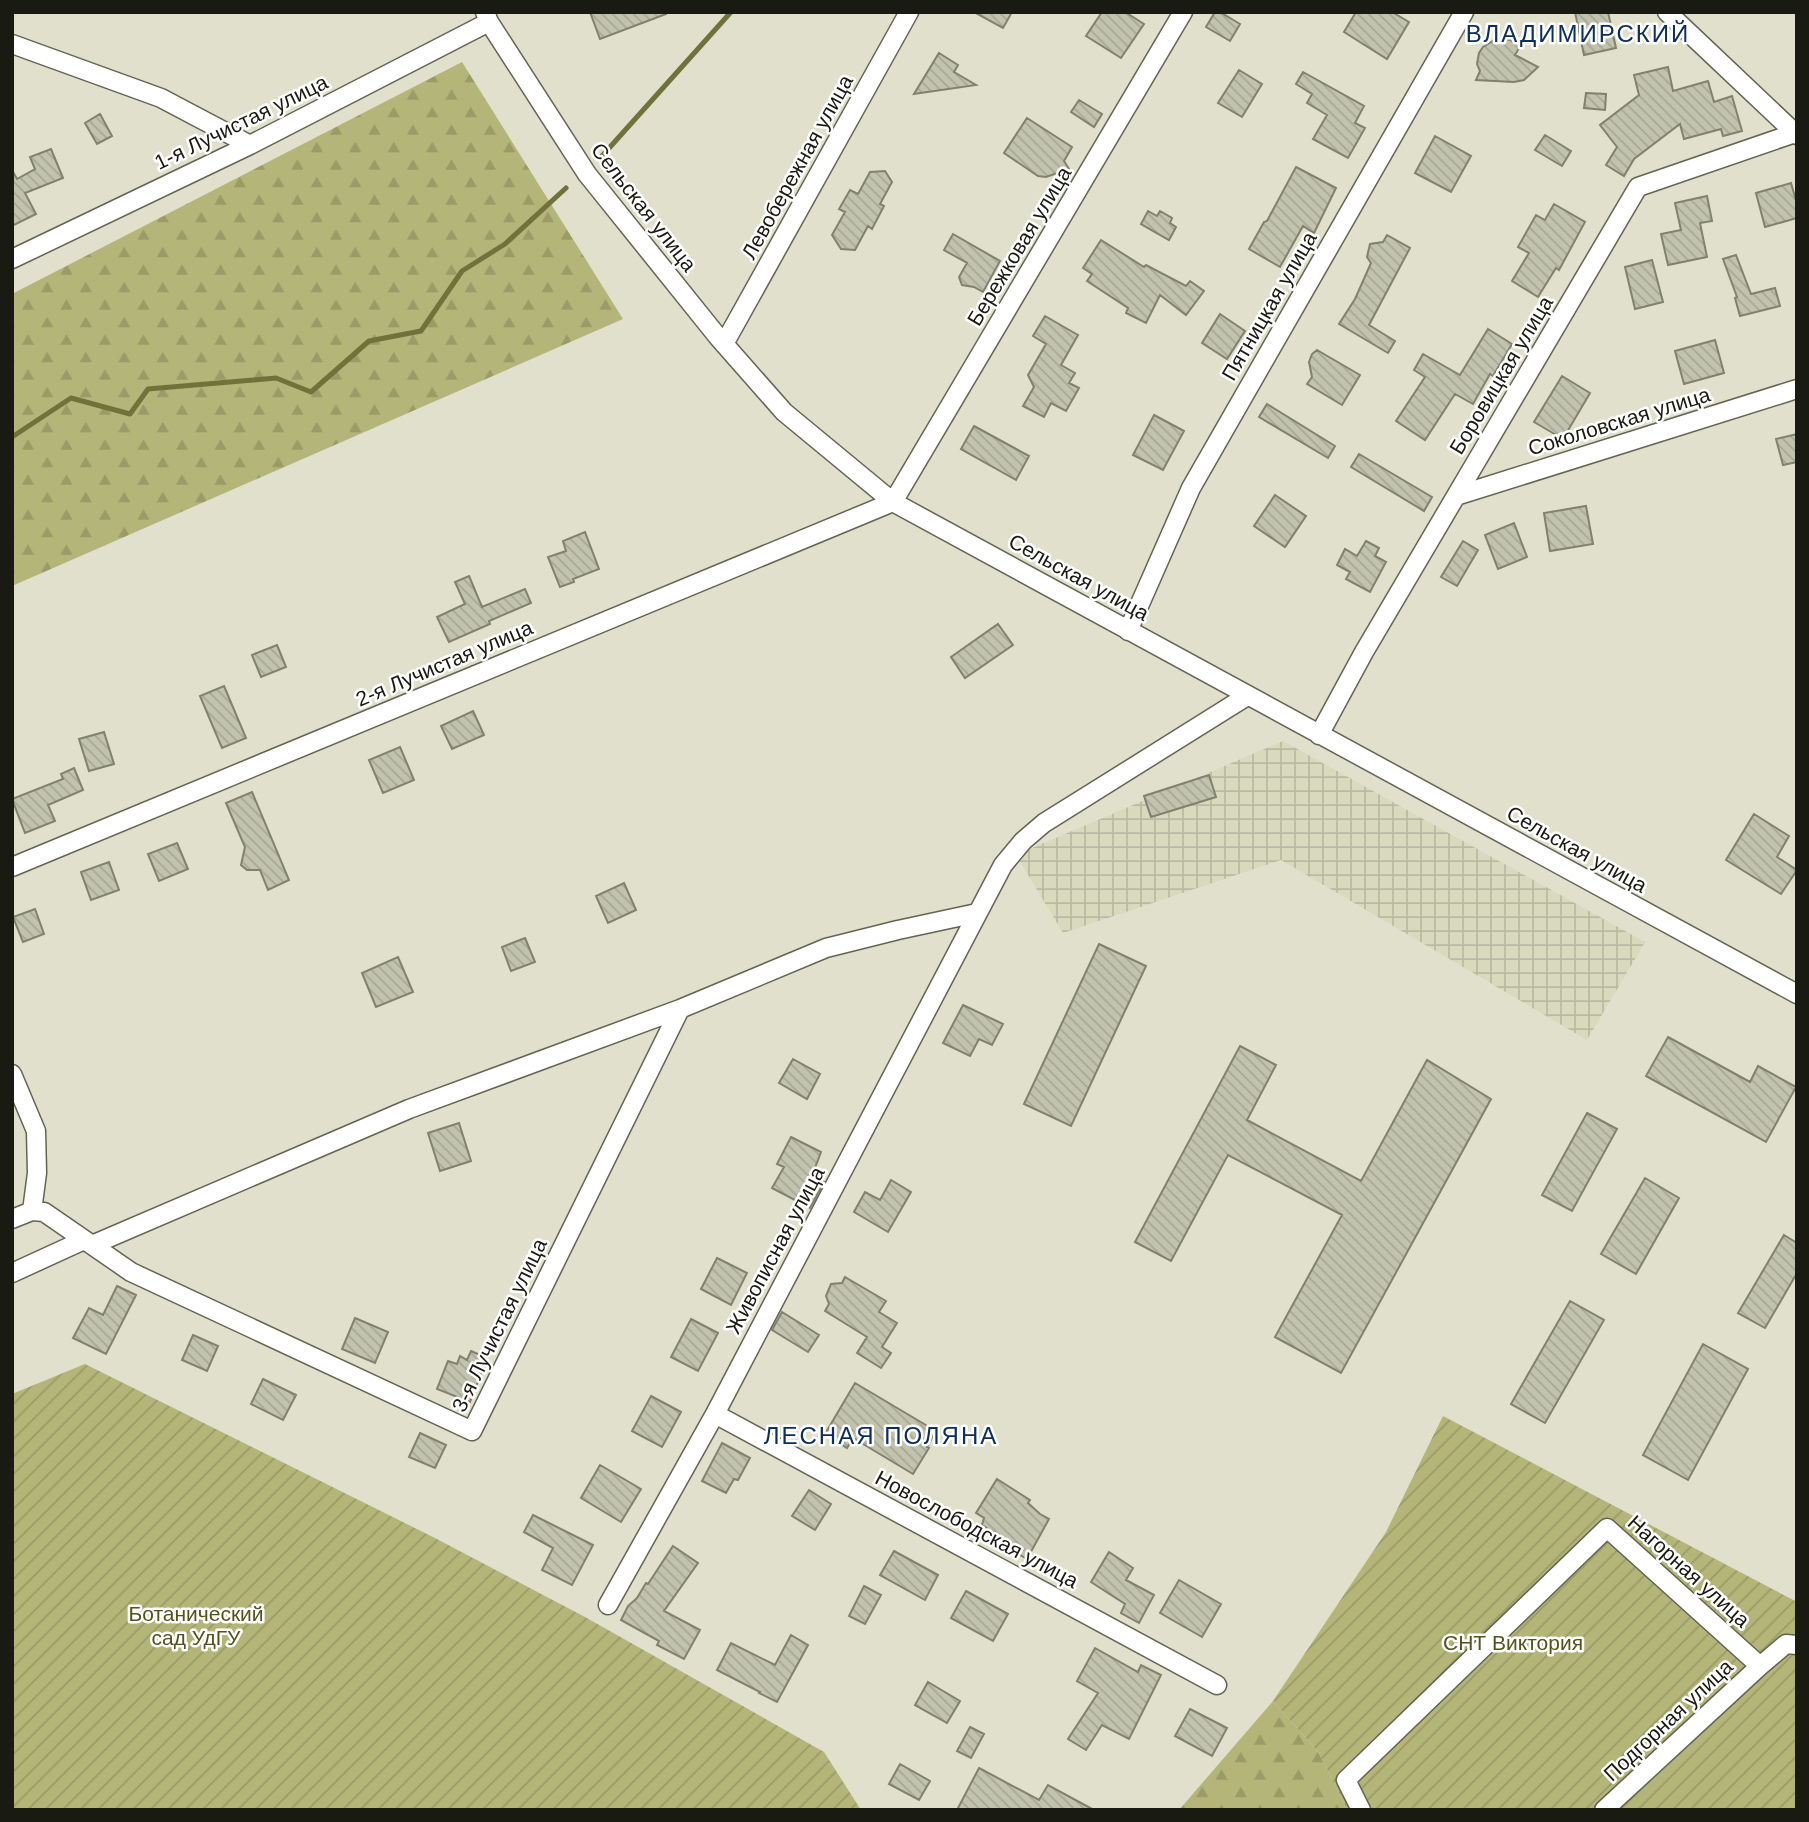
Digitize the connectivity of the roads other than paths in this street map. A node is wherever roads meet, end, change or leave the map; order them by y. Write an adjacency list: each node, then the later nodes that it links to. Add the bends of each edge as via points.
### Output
1 (909, 12): 10 (street, Левобережная улица)
2 (1183, 12): 13 (street, Бережковая улица)
3 (1464, 12): 14 (street, Пятницкая улица, via 1191,488)
4 (1667, 12): 7 (street)
5 (487, 17): 8 (street, 1-я Лучистая улица); 10 (street, Сельская улица, via 587,174)
6 (12, 44): 8 (street, via 161,98)
7 (1796, 132): 12 (street, Боровицкая улица, via 1639,187)
8 (250, 145): 9 (street, 1-я Лучистая улица)
9 (12, 260)
10 (724, 344): 13 (street, Сельская улица, via 785,412)
11 (1797, 389): 12 (street, Соколовская улица)
12 (1456, 496): 16 (street, Боровицкая улица)
13 (893, 502): 14 (street, Сельская улица); 17 (street, 2-я Лучистая улица)
14 (1128, 631): 15 (street, Сельская улица)
15 (1247, 696): 16 (street, Сельская улица); 18 (street, Живописная улица, via 1044,823 1003,865)
16 (1319, 735): 19 (street, Сельская улица)
17 (12, 867)
18 (977, 913): 20 (street, via 826,948); 26 (street, Живописная улица)
19 (1797, 994)
20 (680, 1009): 24 (street, via 408,1109); 24 (street, 3-я Лучистая улица, via 472,1431 131,1272)
21 (12, 1074): 22 (street, via 36,1131)
22 (32, 1211): 23 (street); 24 (street, 3-я Лучистая улица, via 44,1212)
23 (12, 1219)
24 (88, 1243): 25 (street)
25 (12, 1273)
26 (715, 1414): 27 (street, Живописная улица); 30 (street, Новослободская улица)
27 (608, 1605)
28 (1797, 1645): 29 (street, Подгорная улица, via 1786,1644)
29 (1760, 1666): 31 (street, Нагорная улица, via 1607,1528 1346,1780); 32 (street, Подгорная улица)
30 (1217, 1685)
31 (1361, 1810)
32 (1604, 1810)

